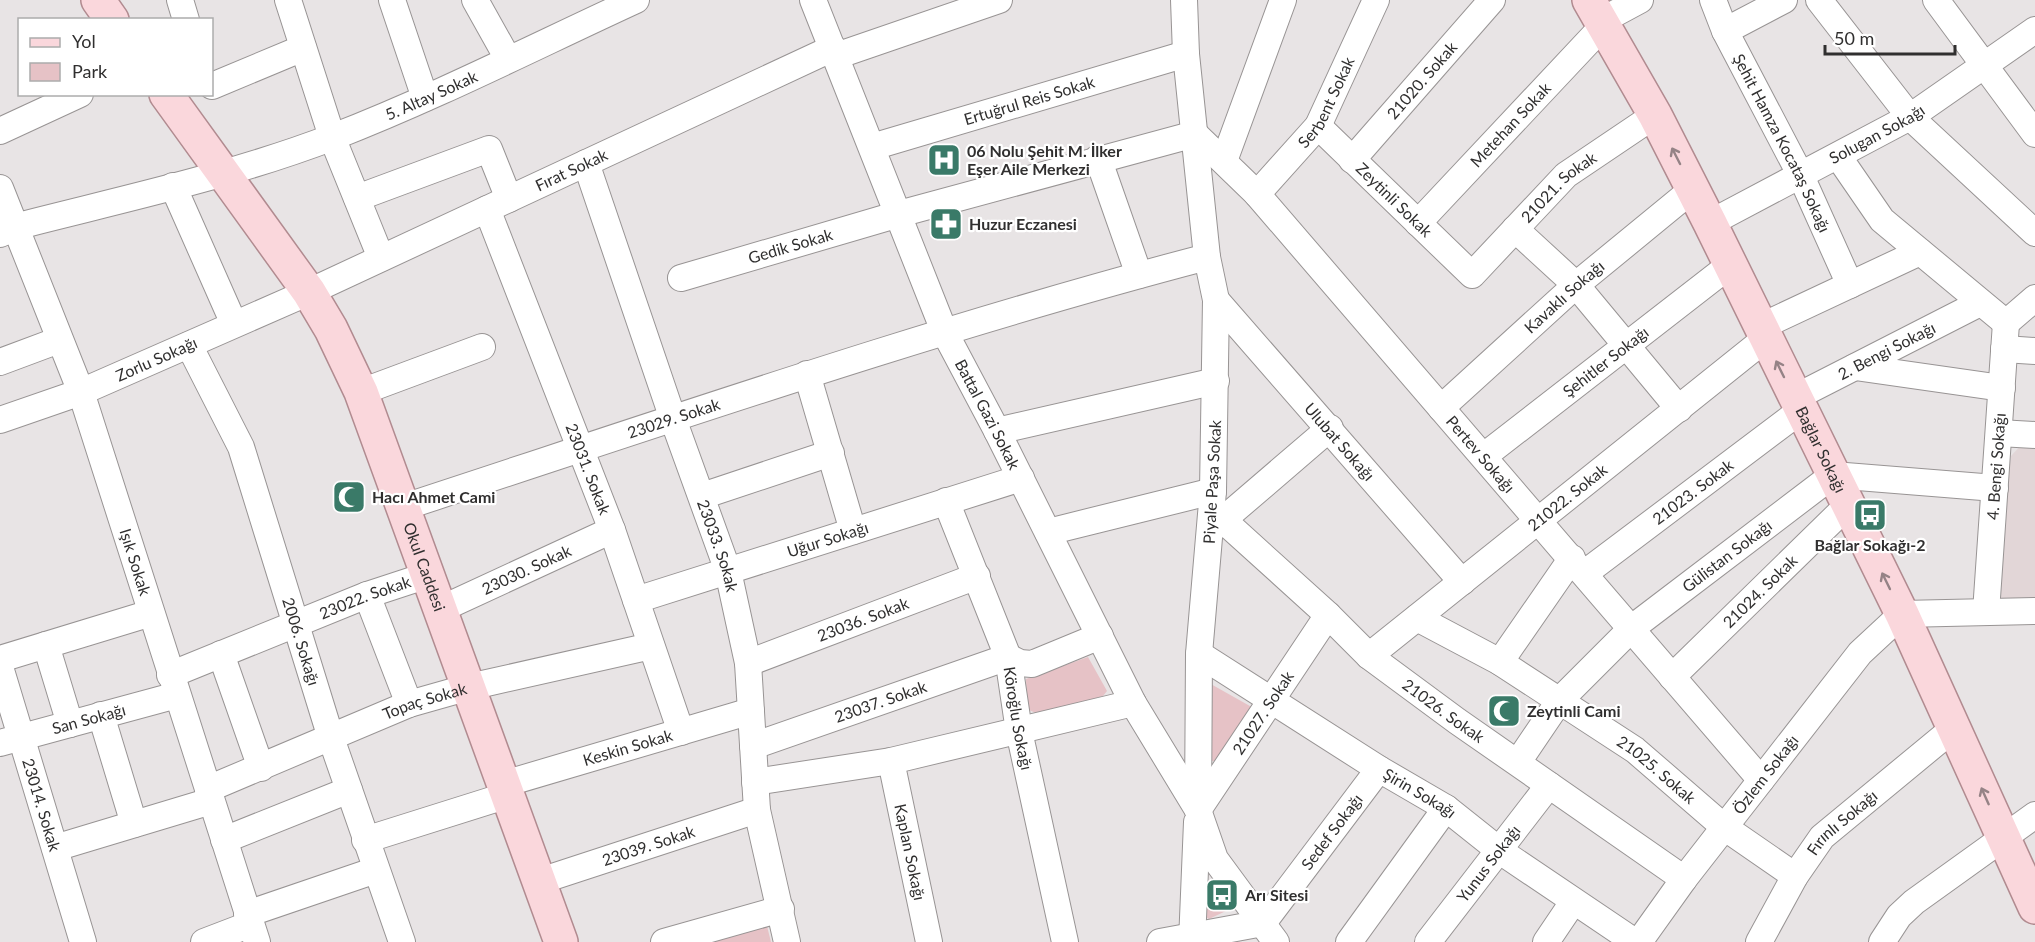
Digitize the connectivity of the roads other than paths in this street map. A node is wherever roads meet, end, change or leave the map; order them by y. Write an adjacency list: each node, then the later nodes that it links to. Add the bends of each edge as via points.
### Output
1 (98, 0): 19 (main road)
2 (180, 0): 20 (street)
3 (288, 0): 23 (street)
4 (392, 0): 31 (street)
5 (475, 0): 26 (street)
6 (636, 0): 26 (street, 5. Altay Sokak)
7 (813, 0): 24 (street, Battal Gazi Sokak)
8 (999, 0): 24 (street, Fırat Sokak)
9 (1184, 0): 25 (street, Piyale Paşa Sokak)
10 (1283, 0): 43 (street)
11 (1376, 0): 35 (street, Serbent Sokak)
12 (1492, 0): 42 (street, 21020. Sokak)
13 (1640, 0): 18 (street, Metehan Sokak)
14 (1713, 0): 22 (street, Şehit Hamza Kocataş Sokağı)
15 (1784, 0): 22 (street)
16 (1819, 0): 33 (street)
17 (1936, 0): 27 (street)
18 (1598, 15): 32 (main road, Bağlar Sokağı); 54 (street, Metehan Sokak)
19 (111, 18)
20 (185, 18)
21 (2035, 30): 27 (street, Solugan Sokağı)
22 (1725, 31): 46 (street, Şehit Hamza Kocataş Sokağı)
23 (303, 48): 28 (street); 38 (street)
24 (834, 52): 39 (street, Battal Gazi Sokak); 44 (street, Fırat Sokak)
25 (1186, 54): 37 (street, Piyale Paşa Sokak); 39 (street, Ertuğrul Reis Sokak)
26 (508, 59): 31 (street, 5. Altay Sokak)
27 (1982, 65): 33 (street, Solugan Sokağı); 34 (street)
28 (214, 80)
29 (76, 96): 36 (street)
30 (176, 97): 45 (main road, Okul Caddesi)
31 (425, 98): 38 (street, 5. Altay Sokak)
32 (1655, 115): 49 (main road, Bağlar Sokağı, one-way to 32); 56 (street, 21021. Sokak, via 1566,175)
33 (1910, 117): 40 (street, Solugan Sokağı); 58 (street)
34 (2031, 122)
35 (1318, 126): 42 (street, Zeytinli Sokak); 50 (street, Serbent Sokak)
36 (0, 131)
37 (1195, 134): 41 (street, Gedik Sokak); 43 (street, Pertev Sokağı); 60 (street, Piyale Paşa Sokak)
38 (332, 138): 45 (street, 5. Altay Sokak); 51 (street)
39 (872, 147): 53 (street, Battal Gazi Sokak)
40 (1838, 156): 46 (street, Solugan Sokağı); 59 (street, via 1882,220)
41 (1098, 158): 53 (street, Gedik Sokak); 63 (street)
42 (1352, 160): 54 (street, Zeytinli Sokak)
43 (1224, 161): 50 (street, Pertev Sokağı)
44 (586, 163): 52 (street, Fırat Sokak); 92 (street, 23033. Sokak)
45 (222, 173): 47 (street, 5. Altay Sokak); 68 (main road, Okul Caddesi)
46 (1801, 176): 55 (street, Solugan Sokağı); 67 (street, Şehit Hamza Kocataş Sokağı)
47 (172, 186): 57 (street, 5. Altay Sokak); 73 (street)
48 (0, 188): 57 (street, Işık Sokak)
49 (1693, 189): 55 (main road, Bağlar Sokağı); 66 (street, Kavaklı Sokağı)
50 (1257, 194): 90 (street, Pertev Sokağı)
51 (357, 198): 52 (street, 23031. Sokak, via 489,149); 61 (street)
52 (498, 204): 61 (street, Fırat Sokak); 98 (street, 23031. Sokak)
53 (899, 214): 65 (street, Gedik Sokak); 74 (street, Battal Gazi Sokak)
54 (1418, 223): 64 (street, Zeytinli Sokak)
55 (1710, 223): 62 (main road, Bağlar Sokağı)
56 (1515, 229): 64 (street, 21021. Sokak); 66 (street)
57 (9, 230): 76 (street, Işık Sokak)
58 (2035, 233)
59 (1920, 252): 67 (street, 21022. Sokak); 71 (street)
60 (1207, 257): 63 (street, 23029. Sokak); 70 (street, Piyale Paşa Sokak)
61 (381, 258): 68 (street, Fırat Sokak)
62 (1730, 266): 75 (main road, Bağlar Sokağı); 78 (street, Şehitler Sokağı)
63 (1139, 275): 74 (street, 23029. Sokak)
64 (1472, 275)
65 (681, 278)
66 (1576, 285): 78 (street); 90 (street, Kavaklı Sokağı)
67 (1850, 285): 75 (street, 21022. Sokak)
68 (309, 292): 73 (street, Zorlu Sokağı); 88 (main road, Okul Caddesi)
69 (2035, 298): 72 (street)
70 (1216, 300): 85 (street, Piyale Paşa Sokak); 94 (street, Ulubat Sokağı)
71 (1980, 303): 72 (street); 83 (street, 2. Bengi Sokağı)
72 (2006, 323): 80 (street, 4. Bengi Sokağı)
73 (234, 324): 77 (street, Zorlu Sokağı)
74 (944, 331): 84 (street, 23029. Sokak); 95 (street, Battal Gazi Sokak)
75 (1762, 333): 89 (main road, Bağlar Sokağı, one-way to 75); 91 (street, 21022. Sokak)
76 (59, 340): 82 (street); 87 (street, Işık Sokak)
77 (189, 345): 87 (street, Zorlu Sokağı); 128 (street, 2006. Sokağı, via 240,447)
78 (1626, 345): 91 (street); 100 (street, Şehitler Sokağı)
79 (482, 347): 88 (street)
80 (2004, 349): 81 (street); 86 (street, 4. Bengi Sokağı)
81 (2035, 351)
82 (0, 362)
83 (1855, 367): 86 (street); 89 (street, 2. Bengi Sokağı)
84 (807, 374): 92 (street, 23029. Sokak); 99 (street)
85 (1216, 381): 95 (street); 104 (street, Piyale Paşa Sokak)
86 (2002, 388): 96 (street, 4. Bengi Sokağı)
87 (81, 392): 93 (street, Zorlu Sokağı); 124 (street, Işık Sokak)
88 (361, 392): 108 (main road, Okul Caddesi)
89 (1797, 405): 101 (main road, Bağlar Sokağı); 114 (street, 21023. Sokak)
90 (1441, 408): 100 (street, Pertev Sokağı)
91 (1679, 409): 109 (street, 21022. Sokak)
92 (673, 419): 98 (street, 23029. Sokak); 105 (street, 23033. Sokak)
93 (0, 420)
94 (1330, 428): 110 (street); 118 (street, Ulubat Sokağı)
95 (997, 431): 102 (street, Battal Gazi Sokak)
96 (1999, 434): 97 (street); 103 (street, 4. Bengi Sokağı)
97 (2035, 435)
98 (580, 450): 108 (street, 23029. Sokak); 111 (street, 23031. Sokak)
99 (831, 453): 105 (street); 112 (street)
100 (1484, 456): 109 (street, Pertev Sokağı)
101 (1833, 476): 103 (street); 107 (main road, Bağlar Sokağı); 129 (street, Gülistan Sokağı)
102 (1021, 478): 106 (street, Uğur Sokağı); 113 (street, Battal Gazi Sokak)
103 (1995, 488): 123 (street, 4. Bengi Sokağı)
104 (1213, 492): 110 (street, Piyale Paşa Sokak); 113 (street)
105 (702, 496): 115 (street, 23033. Sokak)
106 (946, 501): 112 (street, Uğur Sokağı); 117 (street, Köroğlu Sokağı)
107 (1848, 505): 125 (main road, Bağlar Sokağı, one-way to 107); 141 (street, 21024. Sokak)
108 (404, 507): 116 (main road, Okul Caddesi)
109 (1540, 520): 114 (street, Pertev Sokağı); 118 (street, 21022. Sokak)
110 (1217, 526): 126 (street, 21026. Sokak); 134 (street, Piyale Paşa Sokak)
111 (612, 530): 120 (street, 23031. Sokak); 121 (street, 23030. Sokak)
112 (853, 531): 115 (street, Uğur Sokağı)
113 (1048, 532): 130 (street, Battal Gazi Sokak)
114 (1578, 565): 129 (street, Pertev Sokağı); 138 (street, 21023. Sokak)
115 (728, 571): 120 (street, Uğur Sokağı); 139 (street, 23033. Sokak)
116 (428, 575): 119 (street, 23022. Sokak); 121 (main road, Okul Caddesi)
117 (977, 576): 136 (street, Köroğlu Sokağı); 139 (street, 23036. Sokak)
118 (1462, 582): 127 (street, 21022. Sokak)
119 (367, 595): 128 (street, 23022. Sokak); 146 (street)
120 (636, 600): 132 (street, 23031. Sokak)
121 (441, 609): 143 (main road, Okul Caddesi)
122 (2035, 611): 123 (street)
123 (1986, 612): 125 (street)
124 (151, 613): 131 (street); 142 (street, Işık Sokak)
125 (1902, 614): 151 (main road, Bağlar Sokağı); 161 (street, Özlem Sokağı, via 1860,652)
126 (1328, 615): 135 (street, 21026. Sokak); 144 (street, 21027. Sokak)
127 (1417, 618): 135 (street, 21022. Sokak); 138 (street, 21025. Sokak)
128 (297, 624): 133 (street, 23022. Sokak); 154 (street, 2006. Sokağı)
129 (1632, 628): 141 (street, Pertev Sokağı); 145 (street, Gülistan Sokağı)
130 (1100, 636): 136 (street, via 1032,664); 147 (street, Battal Gazi Sokak)
131 (46, 645): 137 (street); 150 (street)
132 (651, 646): 143 (street, Topaç Sokak); 153 (street, 23031. Sokak)
133 (221, 654): 142 (street, 23022. Sokak); 159 (street)
134 (1199, 654): 144 (street, Şirin Sokağı); 169 (street, Piyale Paşa Sokak)
135 (1369, 656): 158 (street, 21026. Sokak)
136 (1008, 657): 152 (street, Köroğlu Sokağı); 156 (street, 23037. Sokak)
137 (0, 660)
138 (1500, 662): 145 (street, 21025. Sokak)
139 (748, 663): 148 (street, 23033. Sokak)
140 (0, 667): 155 (street, 23014. Sokak)
141 (1672, 677): 161 (street, Pertev Sokağı)
142 (173, 685): 149 (street, San Sokağı); 166 (street, Işık Sokak)
143 (469, 687): 146 (street, Topaç Sokak); 165 (main road, Okul Caddesi)
144 (1269, 700): 160 (street, Şirin Sokağı); 169 (street, 21027. Sokak)
145 (1560, 700): 158 (street, Gülistan Sokağı); 172 (street, 21025. Sokak, via 1635,750)
146 (409, 704): 154 (street, Topaç Sokak)
147 (1133, 704): 152 (street); 169 (street, Battal Gazi Sokak)
148 (751, 711): 153 (street, Keskin Sokak); 156 (street, 23033. Sokak)
149 (101, 716): 150 (street, San Sokağı); 171 (street)
150 (70, 724): 155 (street, San Sokağı)
151 (1954, 728): 173 (main road, Bağlar Sokağı, one-way to 151); 179 (street, Fırınlı Sokağı, via 1822,837)
152 (1018, 731): 157 (street); 195 (street, Köroğlu Sokağı)
153 (681, 732): 165 (street, Keskin Sokak)
154 (331, 738): 159 (street, Topaç Sokak); 164 (street, 2006. Sokağı)
155 (11, 740): 176 (street, 23014. Sokak)
156 (753, 746): 162 (street, 23033. Sokak)
157 (891, 761): 162 (street); 194 (street, Kaplan Sokağı)
158 (1518, 762): 163 (street, 21026. Sokak)
159 (261, 768): 166 (street, Topaç Sokak)
160 (1379, 769): 167 (street, Şirin Sokağı); 186 (street, Sedef Sokağı)
161 (1761, 780): 172 (street, Özlem Sokağı)
162 (755, 782): 168 (street, 23033. Sokak)
163 (1550, 785): 177 (street, Yunus Sokağı); 180 (street, 21026. Sokak)
164 (349, 790): 174 (street); 175 (street, 2006. Sokağı)
165 (506, 790): 175 (street, Keskin Sokak); 181 (main road, Okul Caddesi)
166 (209, 795): 171 (street, Topaç Sokak); 174 (street, Işık Sokak)
167 (1446, 808): 177 (street, Şirin Sokağı); 197 (street)
168 (757, 810): 181 (street, 23039. Sokak); 184 (street, 23033. Sokak)
169 (1198, 810): 186 (street, Piyale Paşa Sokak, via 1215,859); 187 (street)
170 (2035, 815): 173 (street)
171 (134, 824): 176 (street, Topaç Sokak)
172 (1724, 827): 179 (street, 21025. Sokak); 180 (street, Özlem Sokağı)
173 (2003, 839): 183 (main road, Bağlar Sokağı); 202 (street, via 1914,903 1899,916)
174 (224, 840): 185 (street, Işık Sokak)
175 (366, 840): 178 (street, 2006. Sokağı)
176 (55, 848): 188 (street, 23014. Sokak)
177 (1500, 851): 182 (street, Şirin Sokağı); 198 (street, Yunus Sokağı)
178 (376, 870): 185 (street); 190 (street, 2006. Sokağı)
179 (1795, 876): 201 (street, Fırınlı Sokağı)
180 (1684, 879): 200 (street, Özlem Sokağı)
181 (540, 881): 191 (main road, Okul Caddesi)
182 (1574, 902): 199 (street); 200 (street, Şirin Sokağı)
183 (2035, 907)
184 (781, 909): 192 (street); 193 (street, 23033. Sokak)
185 (252, 927): 189 (street)
186 (1270, 932): 187 (street)
187 (1192, 940): 196 (street)
188 (83, 942)
189 (204, 942)
190 (402, 942)
191 (561, 942)
192 (664, 942)
193 (787, 942)
194 (929, 942)
195 (1065, 942)
196 (1160, 942)
197 (1348, 942)
198 (1428, 942)
199 (1546, 942)
200 (1637, 942)
201 (1759, 942)
202 (1882, 942)

